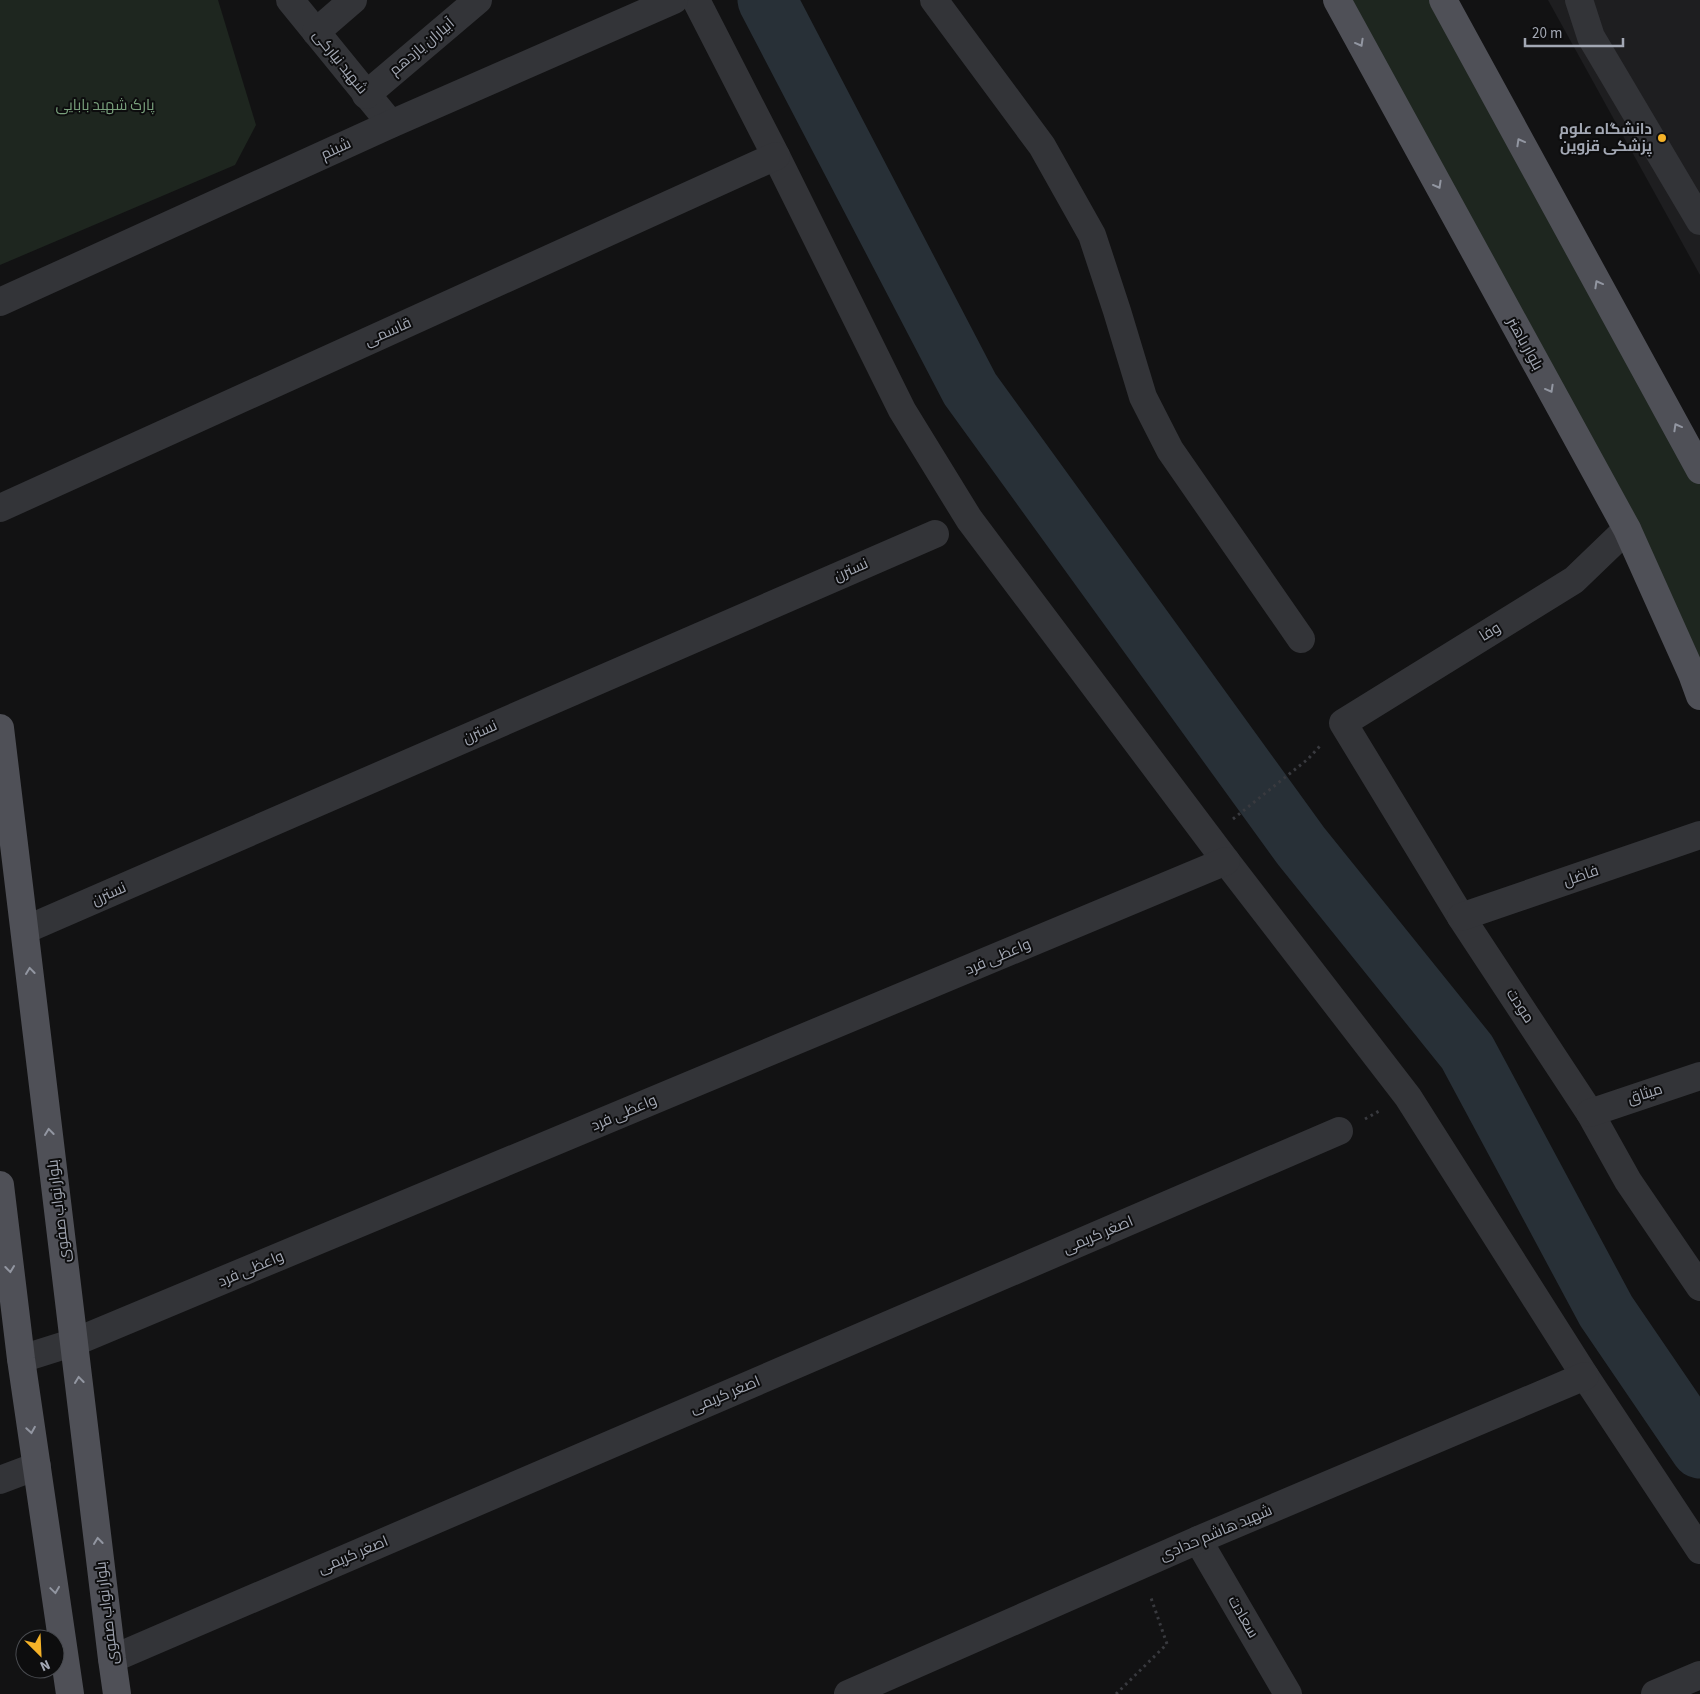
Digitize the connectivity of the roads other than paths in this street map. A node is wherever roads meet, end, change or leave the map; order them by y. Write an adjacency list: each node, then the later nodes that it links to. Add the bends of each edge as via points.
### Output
1 (290, 0): 10 (street, شهید نیارکی)
2 (353, 0): 10 (street)
3 (478, 0): 11 (street, آبیاران یازدهم)
4 (674, 0): 12 (street, شبنم)
5 (696, 0): 13 (street)
6 (934, 0): 21 (street, via 1042,146 1092,235 1143,397 1170,450)
7 (1337, 0): 18 (main road, بلوار باهنر, one-way to 18)
8 (1443, 0): 16 (main road, one-way to 8)
9 (1579, 0): 14 (street, via 1591,37)
10 (316, 32): 11 (street, شهید نیارکی)
11 (366, 95): 12 (street, شهید نیارکی)
12 (391, 124): 15 (street, شبنم)
13 (776, 156): 17 (street, قاسمی); 27 (street, via 902,410 969,519)
14 (1700, 221)
15 (0, 302)
16 (1700, 470)
17 (0, 508)
18 (1627, 529): 20 (main road, بلوار باهنر); 24 (street, وفا, via 1574,580)
19 (935, 534): 29 (street, نسترن)
20 (1653, 587): 22 (main road); 23 (main road, بلوار باهنر)
21 (1301, 639)
22 (1700, 660)
23 (1700, 696)
24 (1343, 723): 28 (street, مودت)
25 (0, 728): 29 (main road, بلوار نواب صفوی)
26 (1700, 835): 28 (street, فاضل)
27 (1226, 861): 35 (street, واعظی فرد); 37 (street, via 1408,1098)
28 (1461, 917): 31 (street, مودت)
29 (25, 930): 35 (main road, بلوار نواب صفوی, one-way to 29)
30 (1700, 1076): 31 (street, میثاق)
31 (1590, 1113): 34 (street, مودت, via 1628,1181)
32 (1339, 1131): 42 (street, اصغر کریمی)
33 (0, 1186): 36 (main road, one-way to 36)
34 (1700, 1287)
35 (75, 1342): 36 (street, واعظی فرد); 42 (main road, بلوار نواب صفوی, one-way to 35)
36 (21, 1359): 38 (main road, one-way to 38)
37 (1585, 1376): 40 (street, شهید هاشم حدادی); 41 (street)
38 (37, 1466): 39 (street); 44 (main road, one-way to 44)
39 (0, 1480)
40 (1198, 1540): 46 (street, شهید هاشم حدادی); 47 (street, سعادت)
41 (1700, 1550)
42 (112, 1659): 45 (main road, بلوار نواب صفوی)
43 (1700, 1674): 48 (street)
44 (70, 1694)
45 (117, 1694)
46 (848, 1694)
47 (1288, 1694)
48 (1655, 1694)

